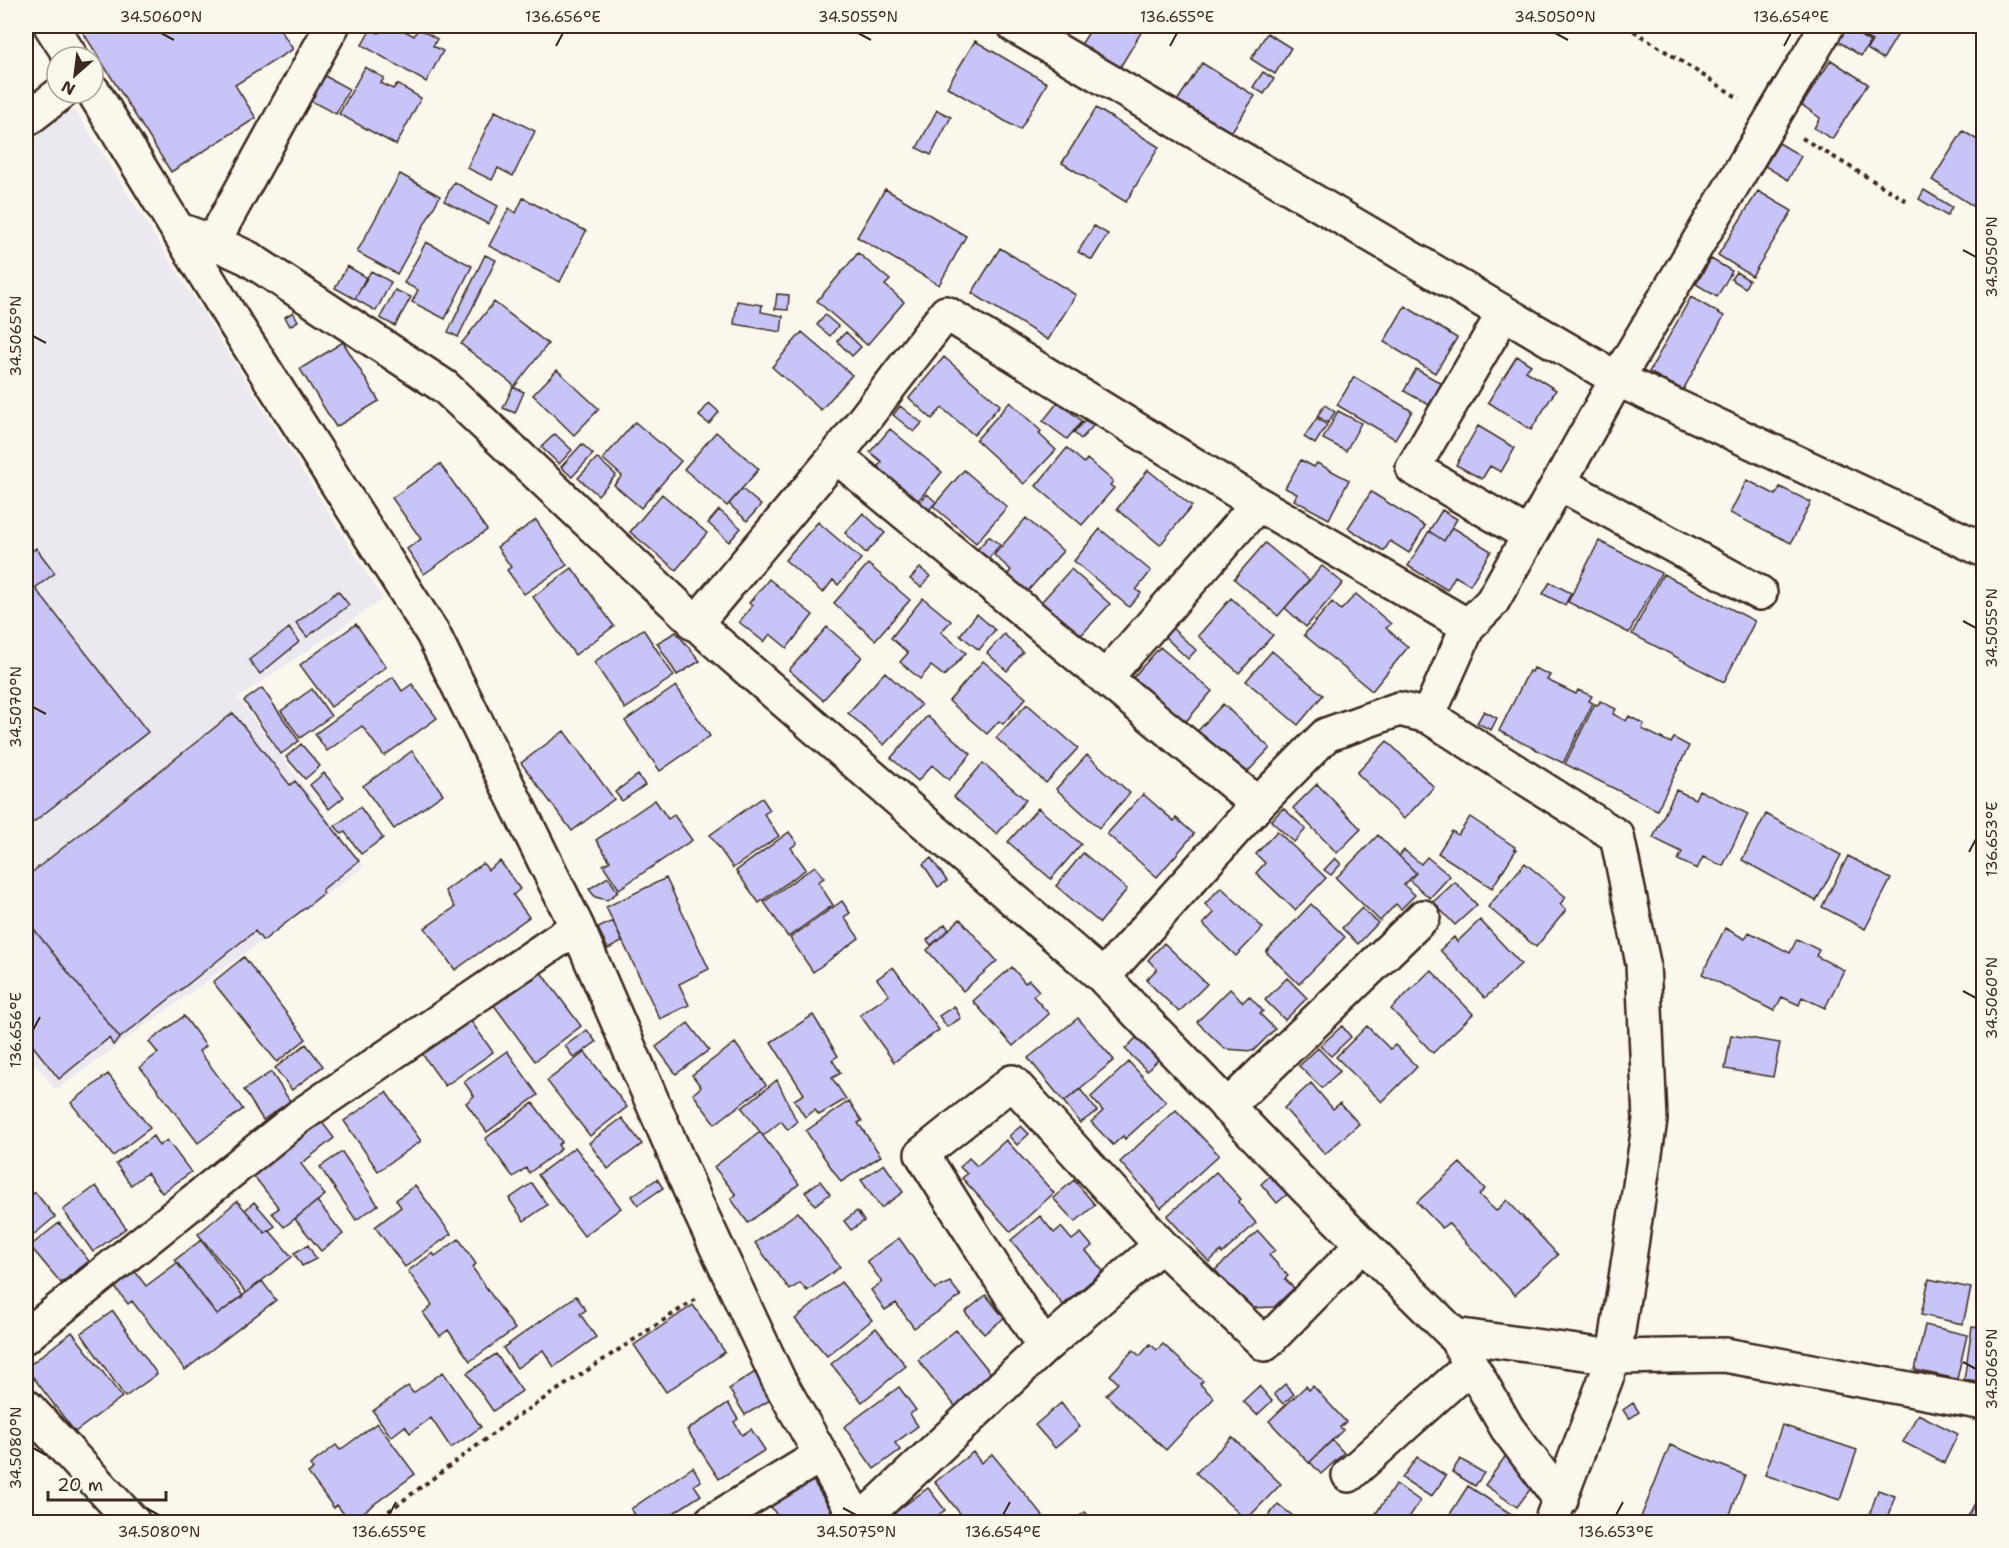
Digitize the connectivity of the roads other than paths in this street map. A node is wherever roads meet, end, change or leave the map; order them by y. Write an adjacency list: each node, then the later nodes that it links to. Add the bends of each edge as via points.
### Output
1 (51, 26): 5 (street)
2 (332, 26): 10 (street)
3 (1015, 26): 11 (street)
4 (1827, 26): 12 (street)
5 (63, 45)
6 (45, 105): 8 (street)
7 (102, 105): 9 (street)
8 (26, 120)
9 (177, 229): 10 (street); 25 (street, via 433,634)
10 (213, 242): 19 (street, via 248,258 445,387)
11 (1504, 313): 12 (street); 16 (street, via 1413,468)
12 (1617, 379): 14 (street); 17 (street)
13 (836, 456): 15 (street, via 946,313); 19 (street); 21 (street)
14 (1558, 483): 16 (street); 18 (street)
15 (1258, 504): 20 (street); 21 (street)
16 (1529, 535): 20 (street, via 1492,602)
17 (1983, 550)
18 (1760, 593)
19 (695, 624): 26 (street)
20 (1468, 627): 22 (street)
21 (1106, 678): 23 (street)
22 (1428, 716): 23 (street, via 1400,709 1326,735); 33 (street, via 1617,836 1643,963 1650,1120)
23 (1258, 804): 26 (street)
24 (1423, 917): 27 (street)
25 (577, 927): 31 (street, via 300,1116); 37 (street, via 696,1203 778,1379)
26 (1103, 977): 27 (street)
27 (1227, 1107): 28 (street)
28 (1363, 1244): 29 (street, via 1265,1344); 30 (street)
29 (1161, 1245): 32 (street); 32 (street, via 1012,1082 922,1154)
30 (1454, 1335): 33 (street); 34 (street)
31 (26, 1336)
32 (1044, 1347): 42 (street)
33 (1614, 1357): 35 (street, via 1725,1355); 39 (street)
34 (1471, 1365): 38 (street); 39 (street)
35 (1983, 1403)
36 (26, 1406): 40 (street)
37 (821, 1455): 41 (street); 42 (street)
38 (1349, 1475)
39 (1556, 1511)
40 (133, 1522)
41 (711, 1522)
42 (859, 1522)

